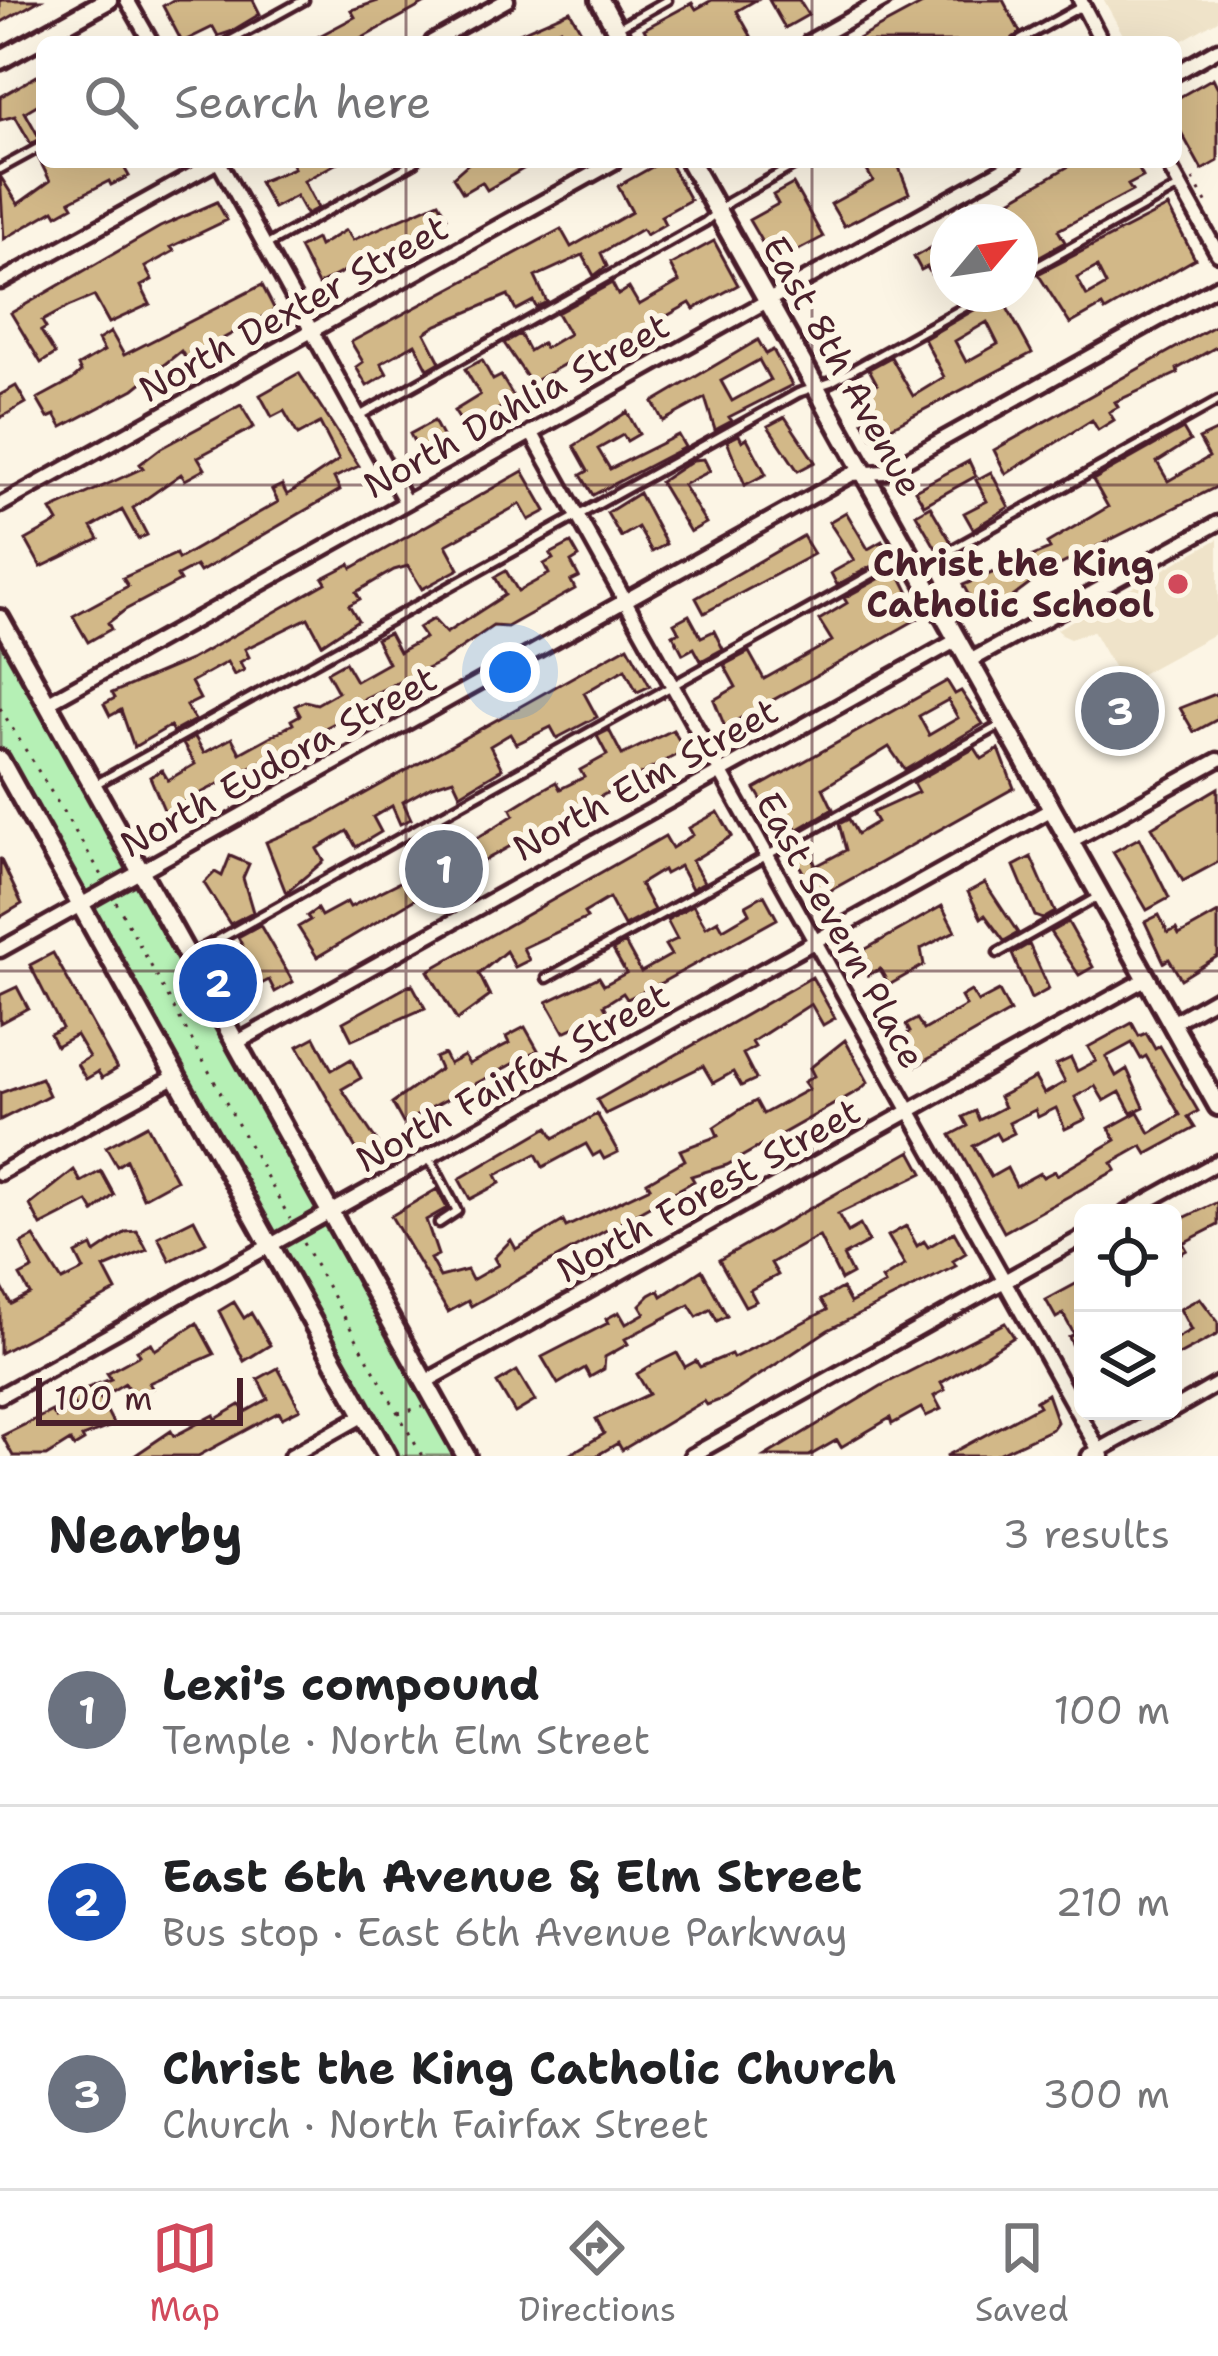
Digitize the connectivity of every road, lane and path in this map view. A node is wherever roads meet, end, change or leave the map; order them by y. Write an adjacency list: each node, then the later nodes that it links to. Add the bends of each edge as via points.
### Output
1 (108, 0): 10 (main road)
2 (128, 0): 11 (street)
3 (304, 0): 12 (lane)
4 (507, 0): 13 (street)
5 (600, 0): 9 (main road)
6 (667, 0): 9 (lane)
7 (884, 0): 14 (street)
8 (1082, 3): 15 (lane); 16 (street)
9 (620, 35)
10 (43, 36)
11 (148, 36)
12 (239, 36)
13 (443, 36)
14 (820, 36)
15 (1027, 36)
16 (1099, 36)
17 (36, 40): 19 (main road)
18 (1218, 49): 20 (street)
19 (0, 60)
20 (1182, 70)
21 (36, 149): 30 (lane)
22 (206, 168): 36 (street)
23 (220, 168): 33 (street)
24 (405, 168): 33 (lane)
25 (603, 168): 40 (street, North Dexter Street)
26 (693, 168): 32 (main road, East 8th Avenue)
27 (790, 168): 32 (lane)
28 (1005, 168): 38 (street, North Dahlia Street)
29 (1170, 168): 31 (street)
30 (0, 170)
31 (1180, 187): 34 (street); 35 (lane)
32 (718, 211): 38 (main road, East 8th Avenue); 43 (lane)
33 (265, 246): 40 (street)
34 (1218, 254)
35 (1038, 266)
36 (0, 283)
37 (1218, 286): 45 (street, North Eudora Street, via 884,472)
38 (768, 300): 41 (main road, East 8th Avenue); 44 (street, North Dahlia Street)
39 (955, 312): 41 (lane)
40 (312, 331): 43 (street); 47 (street, North Dexter Street)
41 (817, 387): 45 (main road, East 8th Avenue); 48 (lane)
42 (1218, 400): 50 (lane)
43 (359, 416): 46 (street)
44 (531, 432): 46 (street, North Dahlia Street); 48 (street, East Severn Place)
45 (865, 474): 50 (main road, East 8th Avenue); 51 (street, North Eudora Street, via 852,474)
46 (405, 501): 56 (street, North Dahlia Street)
47 (0, 506)
48 (577, 516): 51 (street, East Severn Place); 62 (lane)
49 (1218, 523): 54 (street)
50 (914, 561): 53 (main road, East 8th Avenue); 55 (lane)
51 (624, 601): 55 (street, East Severn Place); 66 (street, North Eudora Street)
52 (0, 619): 56 (main road)
53 (957, 640): 54 (main road, East 8th Avenue); 61 (street, North Elm Street)
54 (970, 661): 58 (main road, East 8th Avenue)
55 (671, 687): 61 (street, East Severn Place); 73 (lane)
56 (46, 703): 62 (main road)
57 (0, 708): 67 (path)
58 (1004, 723): 63 (main road, East 8th Avenue); 65 (lane)
59 (0, 760): 69 (main road)
60 (1218, 760): 64 (street)
61 (719, 772): 65 (street, East Severn Place); 78 (street, North Elm Street)
62 (93, 786): 66 (main road)
63 (1052, 808): 64 (main road, East 8th Avenue); 70 (street, North Fairfax Street)
64 (1071, 842): 68 (main road, East 8th Avenue)
65 (764, 856): 70 (street, East Severn Place); 74 (lane)
66 (141, 873): 67 (street, North Eudora Street); 73 (main road)
67 (110, 890): 69 (street, North Eudora Street); 88 (path)
68 (1101, 896): 72 (lane); 75 (main road, East 8th Avenue)
69 (81, 906): 71 (street, North Eudora Street); 79 (main road)
70 (812, 943): 81 (street, East Severn Place); 82 (street, North Fairfax Street)
71 (0, 950)
72 (998, 953)
73 (188, 957): 78 (main road)
74 (547, 978)
75 (1147, 978): 77 (main road, East 8th Avenue); 81 (street, North Forest Street)
76 (1218, 997): 77 (street)
77 (1172, 1023): 80 (main road, East 8th Avenue)
78 (236, 1042): 86 (main road)
79 (176, 1076): 84 (street); 90 (main road)
80 (1218, 1106)
81 (908, 1113): 91 (street, East Severn Place); 92 (street, North Forest Street)
82 (429, 1157): 86 (street, North Fairfax Street); 87 (lane, via 457,1211)
83 (1218, 1162): 85 (street)
84 (0, 1173)
85 (1142, 1204)
86 (330, 1212): 88 (street, North Fairfax Street); 92 (main road)
87 (439, 1222)
88 (296, 1231): 90 (street, North Fairfax Street); 97 (path)
89 (1074, 1242): 91 (street)
90 (270, 1245): 94 (street, North Fairfax Street); 98 (main road)
91 (1005, 1280): 100 (street, East Severn Place); 105 (street)
92 (424, 1382): 95 (main road)
93 (1218, 1384): 96 (street)
94 (0, 1396)
95 (435, 1401): 97 (path); 104 (main road)
96 (1182, 1404)
97 (396, 1414): 103 (path)
98 (364, 1415): 101 (street); 102 (main road)
99 (1155, 1420): 100 (street)
100 (1096, 1454)
101 (291, 1456)
102 (387, 1456)
103 (422, 1456)
104 (466, 1456)
105 (691, 1456)

